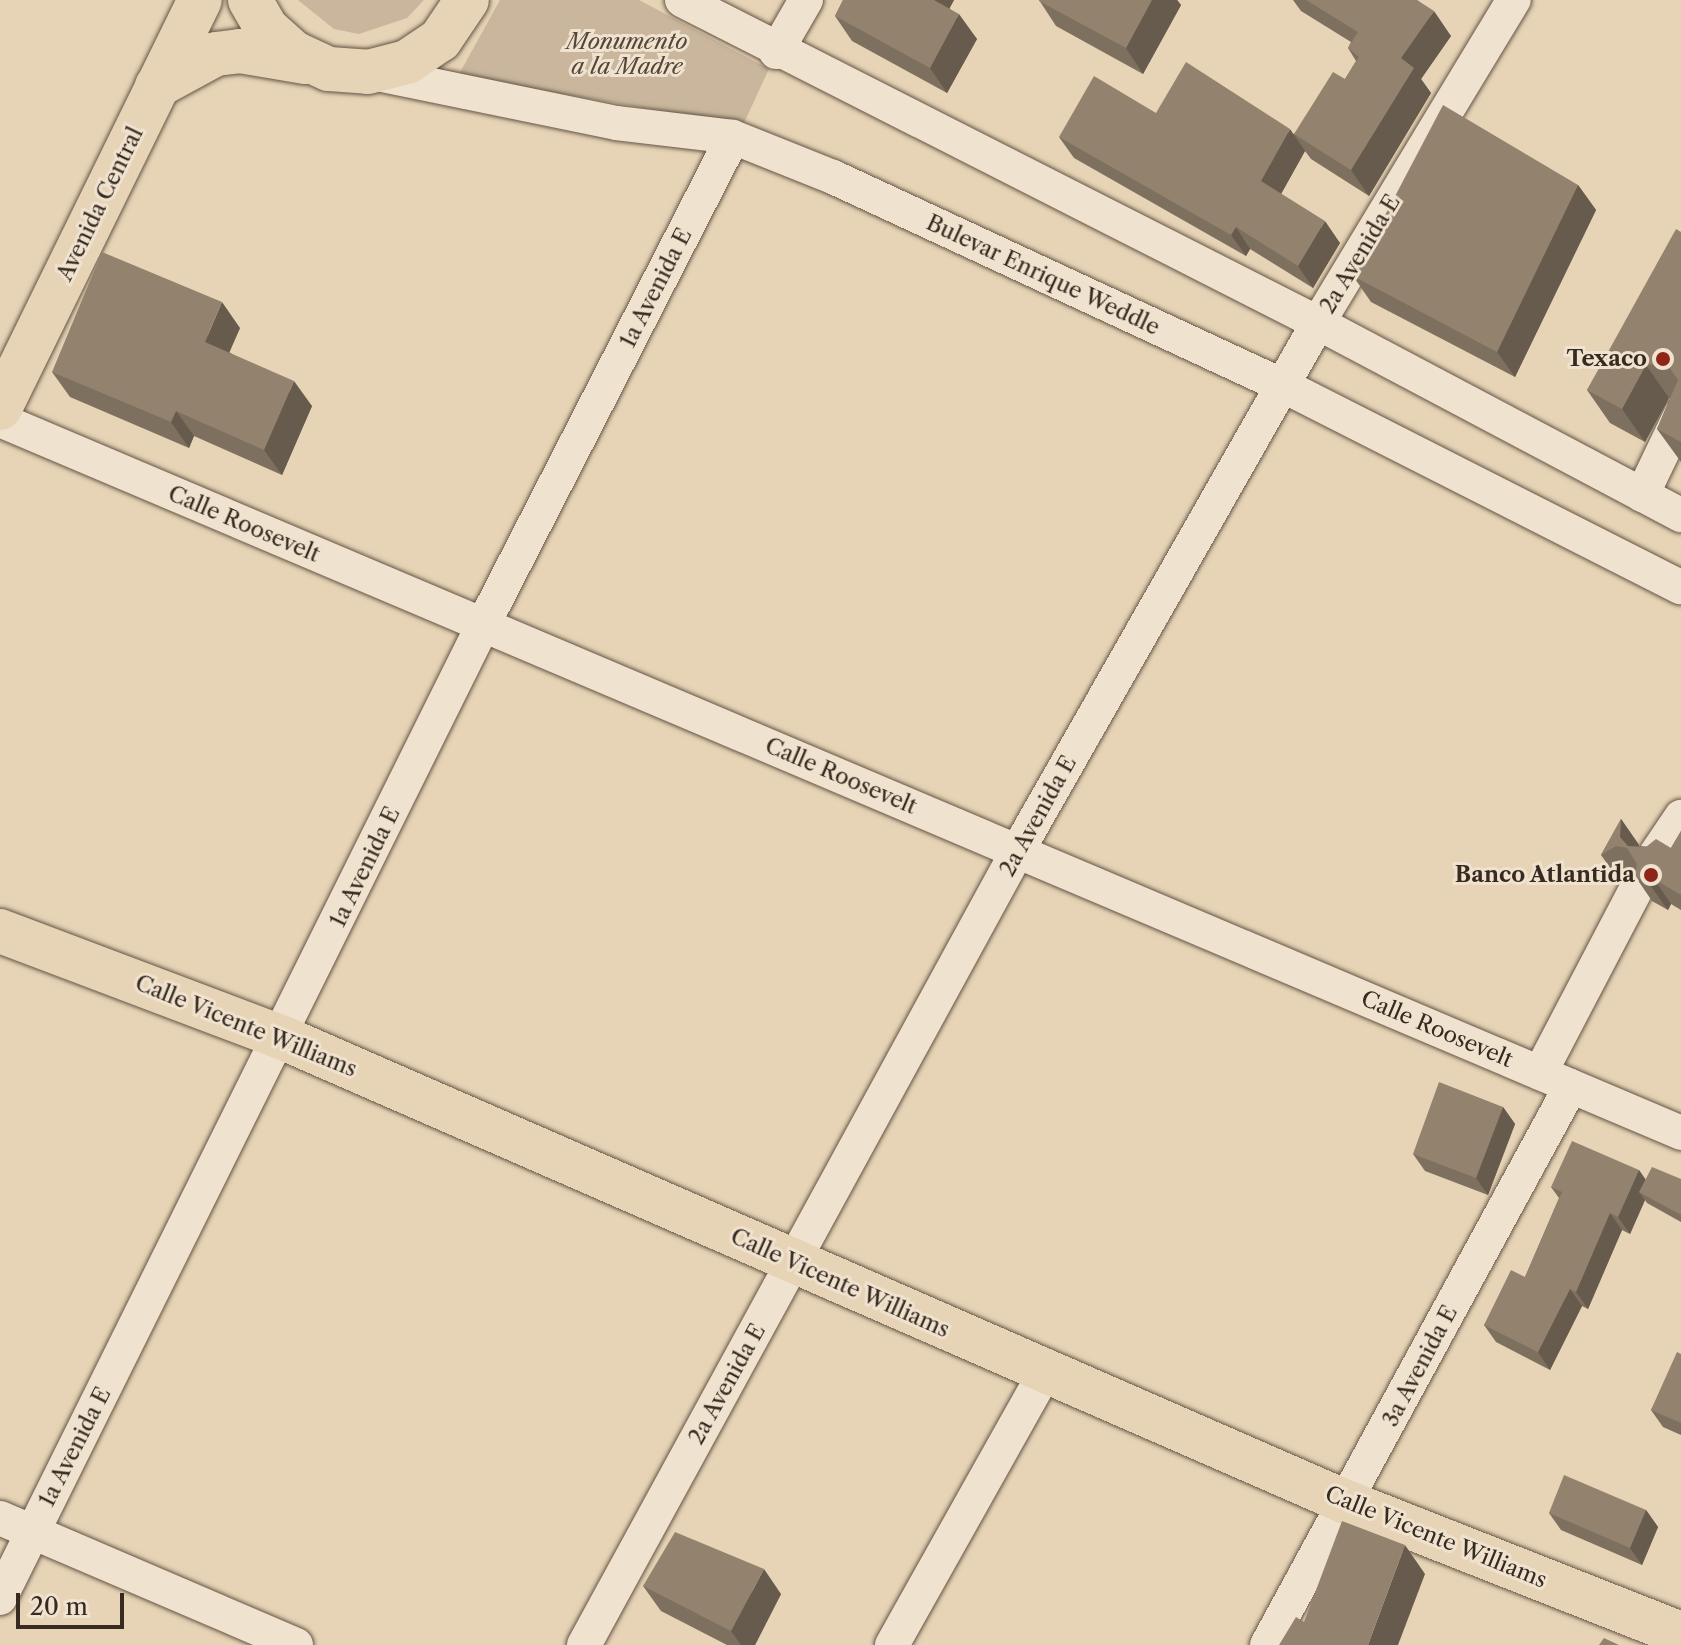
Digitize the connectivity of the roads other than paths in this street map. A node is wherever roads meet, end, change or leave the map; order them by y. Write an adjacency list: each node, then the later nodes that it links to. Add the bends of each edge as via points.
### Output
1 (200, 0): 9 (main road, Avenida Central)
2 (250, 0): 8 (main road, via 266,28 294,53)
3 (467, 0): 8 (main road, via 440,40 407,62)
4 (682, 0): 7 (street)
5 (806, 0): 7 (street)
6 (1514, 0): 11 (street, 2a Avenida E)
7 (776, 52): 11 (street)
8 (348, 71): 9 (main road, Bulevar Enrique Weddle, via 240,51 191,65); 10 (street, Bulevar Enrique Weddle, via 616,123)
9 (157, 86): 13 (main road, Avenida Central)
10 (733, 137): 12 (street, Bulevar Enrique Weddle, via 833,177); 19 (street, 1a Avenida E)
11 (1318, 323): 12 (street, 2a Avenida E); 16 (street)
12 (1282, 385): 18 (street, Bulevar Enrique Weddle); 21 (street, 2a Avenida E)
13 (0, 408)
14 (1681, 414): 16 (street)
15 (0, 420): 19 (street, Calle Roosevelt)
16 (1642, 495): 17 (street)
17 (1681, 515)
18 (1681, 587)
19 (483, 625): 21 (street, Calle Roosevelt); 25 (street, 1a Avenida E)
20 (1681, 817): 22 (street)
21 (1018, 850): 26 (street, Calle Roosevelt); 29 (street, 2a Avenida E)
22 (1656, 854)
23 (1635, 891): 26 (street)
24 (0, 931): 25 (main road, Calle Vicente Williams)
25 (281, 1037): 29 (main road, Calle Vicente Williams); 33 (street, 1a Avenida E)
26 (1540, 1073): 27 (street, Calle Roosevelt)
27 (1571, 1086): 28 (street, Calle Roosevelt); 31 (street, 3a Avenida E)
28 (1681, 1133)
29 (793, 1262): 30 (main road, Calle Vicente Williams); 37 (street, 2a Avenida E)
30 (1045, 1372): 31 (main road, Calle Vicente Williams); 38 (street)
31 (1346, 1502): 35 (main road, Calle Vicente Williams); 39 (street, 3a Avenida E)
32 (0, 1518): 33 (street)
33 (33, 1532): 34 (street, 1a Avenida E); 36 (street)
34 (0, 1598)
35 (1681, 1634)
36 (296, 1645)
37 (584, 1645)
38 (892, 1645)
39 (1267, 1645)

